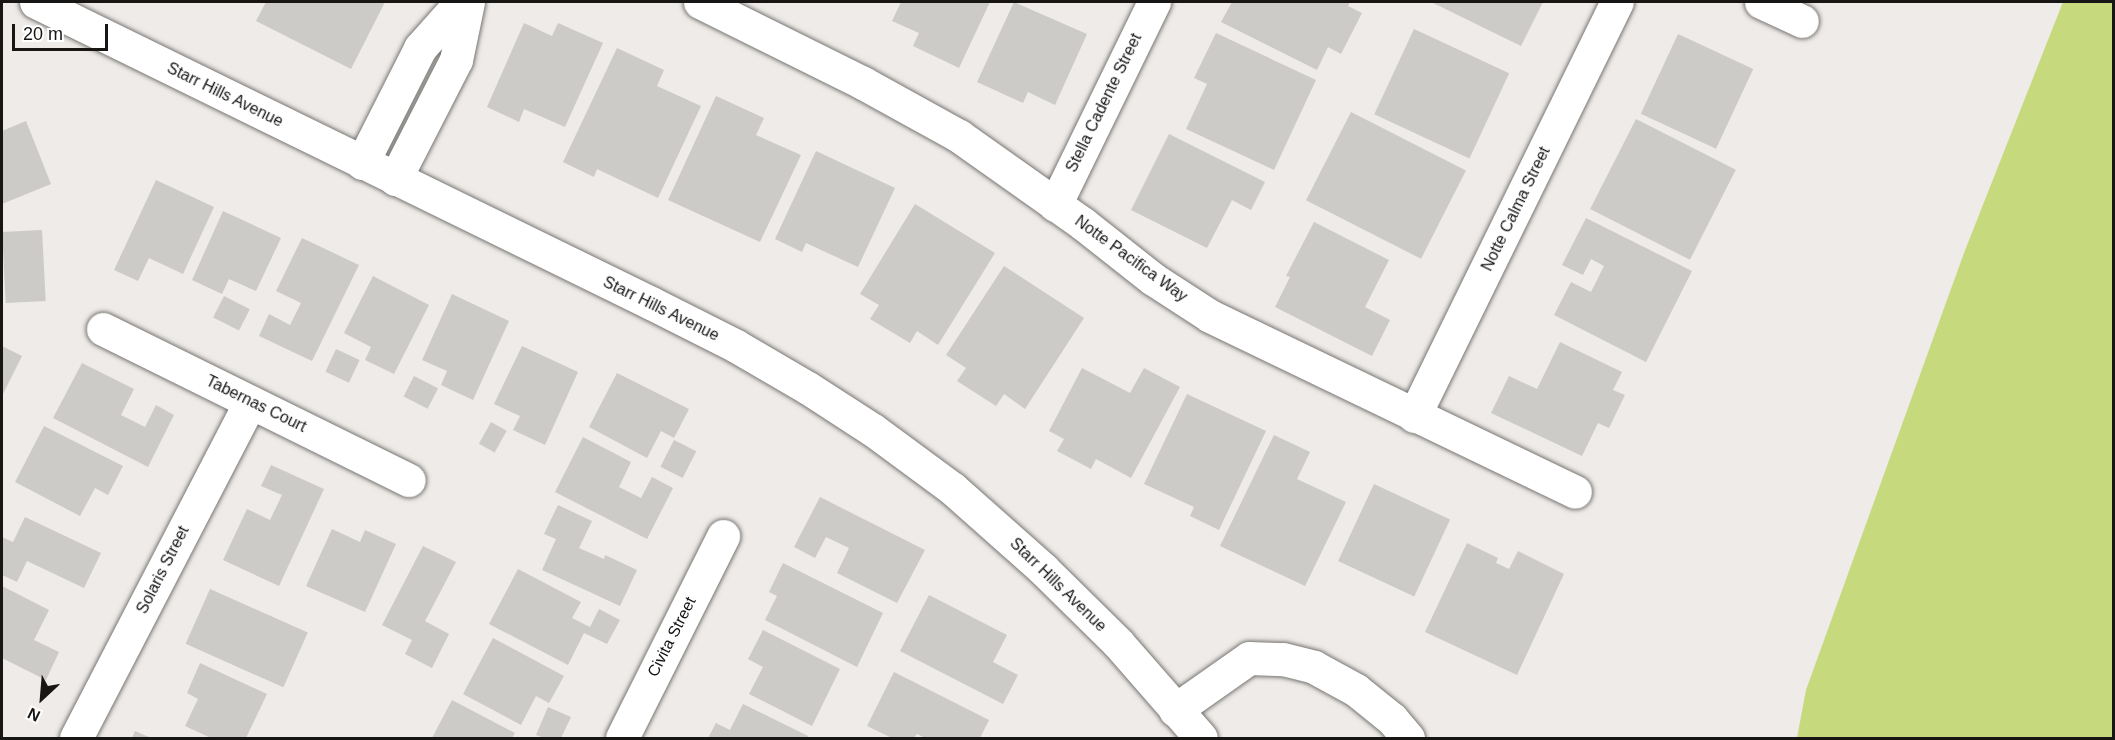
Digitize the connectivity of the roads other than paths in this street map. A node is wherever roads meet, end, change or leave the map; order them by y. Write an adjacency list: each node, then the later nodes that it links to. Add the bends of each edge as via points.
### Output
1 (36, 2): 11 (street, Starr Hills Avenue)
2 (461, 2): 9 (street, via 420,48)
3 (468, 2): 10 (street, via 456,60)
4 (700, 2): 13 (street, Notte Pacifica Way, via 959,136)
5 (1154, 2): 13 (street, Stella Cadente Street)
6 (1617, 2): 16 (street, Notte Calma Street)
7 (1761, 2): 8 (street)
8 (1802, 21)
9 (403, 81): 10 (street); 11 (street)
10 (437, 98): 12 (street)
11 (362, 163): 12 (street, Starr Hills Avenue)
12 (395, 179): 20 (street, Starr Hills Avenue, via 736,346 873,430 953,489 1043,569 1118,644)
13 (1055, 205): 16 (street, Notte Pacifica Way, via 1153,279 1210,316)
14 (103, 329): 15 (street, Tabernas Court)
15 (250, 402): 17 (street, Tabernas Court); 21 (street, Solaris Street)
16 (1414, 416): 18 (street, Notte Pacifica Way)
17 (409, 480)
18 (1575, 492)
19 (723, 536): 22 (street, Civita Street)
20 (1175, 710): 23 (street, Starr Hills Avenue); 24 (street, via 1249,658 1283,659 1314,667 1356,690 1392,719)
21 (76, 738)
22 (622, 738)
23 (1201, 738)
24 (1408, 738)

